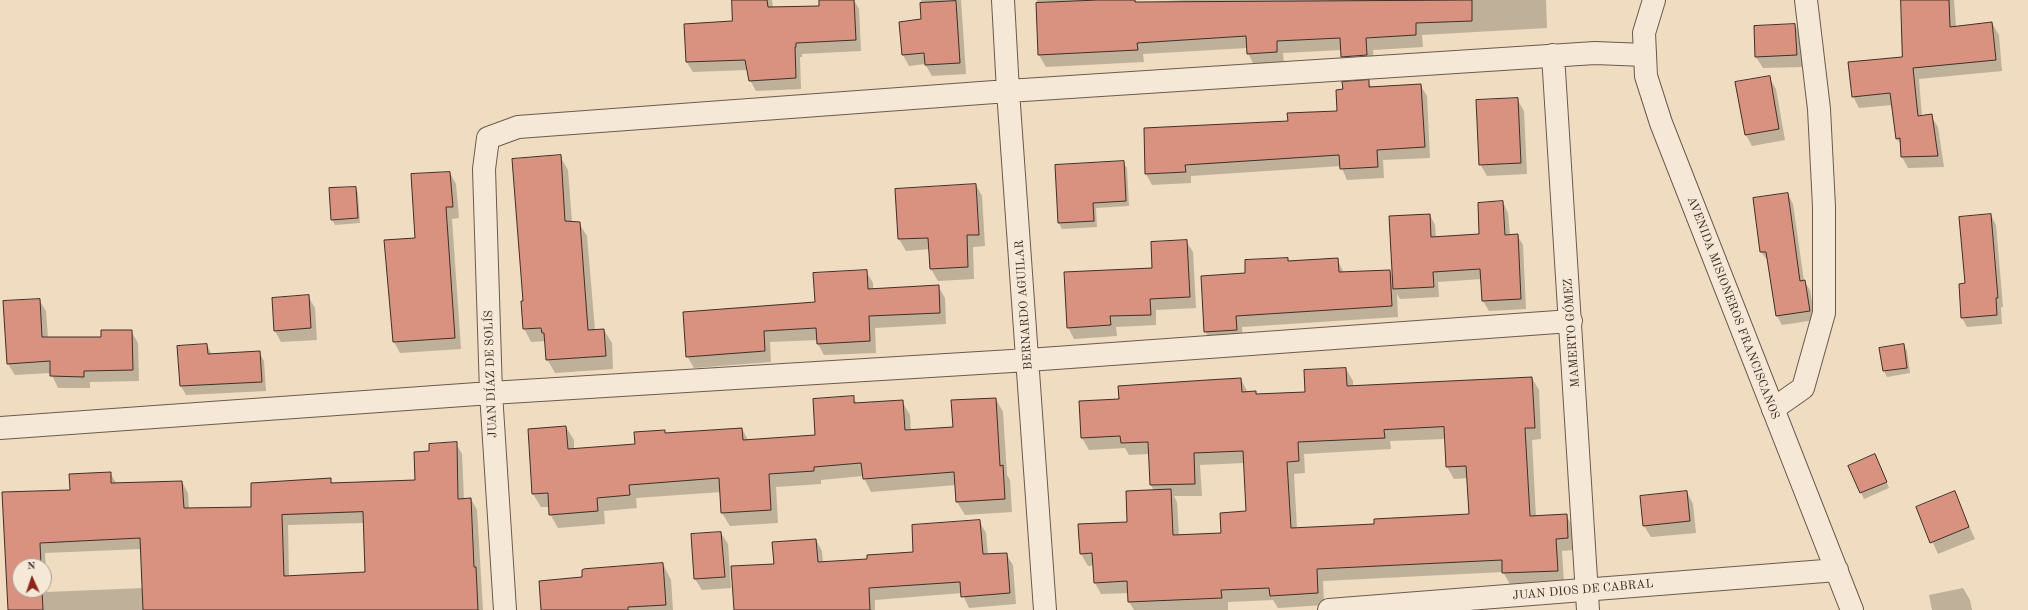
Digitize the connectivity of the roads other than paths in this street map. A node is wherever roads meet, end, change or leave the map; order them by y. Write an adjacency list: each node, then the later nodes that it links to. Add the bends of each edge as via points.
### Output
1 (1004, 0): 6 (street, BERNARDO AGUILAR)
2 (1654, 0): 5 (street, AVENIDA MISIONEROS FRANCISCANOS, via 1644,33)
3 (1806, 0): 10 (street, via 1819,109 1824,207 1824,313 1803,388)
4 (1553, 55): 5 (street, via 1595,52); 6 (street); 7 (street, MAMERTO GÓMEZ)
5 (1645, 55): 10 (street, AVENIDA MISIONEROS FRANCISCANOS, via 1646,76 1661,123)
6 (1008, 91): 8 (street, BERNARDO AGUILAR); 9 (street, JUAN DÍAZ DE SOLÍS, via 518,127 488,138 484,169)
7 (1571, 321): 8 (street); 13 (street, MAMERTO GÓMEZ)
8 (1028, 360): 9 (street); 15 (street, BERNARDO AGUILAR)
9 (491, 393): 11 (street); 14 (street, JUAN DÍAZ DE SOLÍS)
10 (1773, 409): 12 (street, AVENIDA MISIONEROS FRANCISCANOS)
11 (0, 428)
12 (1837, 570): 13 (street, JUAN DIOS DE CABRAL); 17 (street, AVENIDA MISIONEROS FRANCISCANOS)
13 (1588, 600): 16 (street, JUAN DIOS DE CABRAL)
14 (504, 610)
15 (1045, 610)
16 (1329, 610)
17 (1852, 610)

